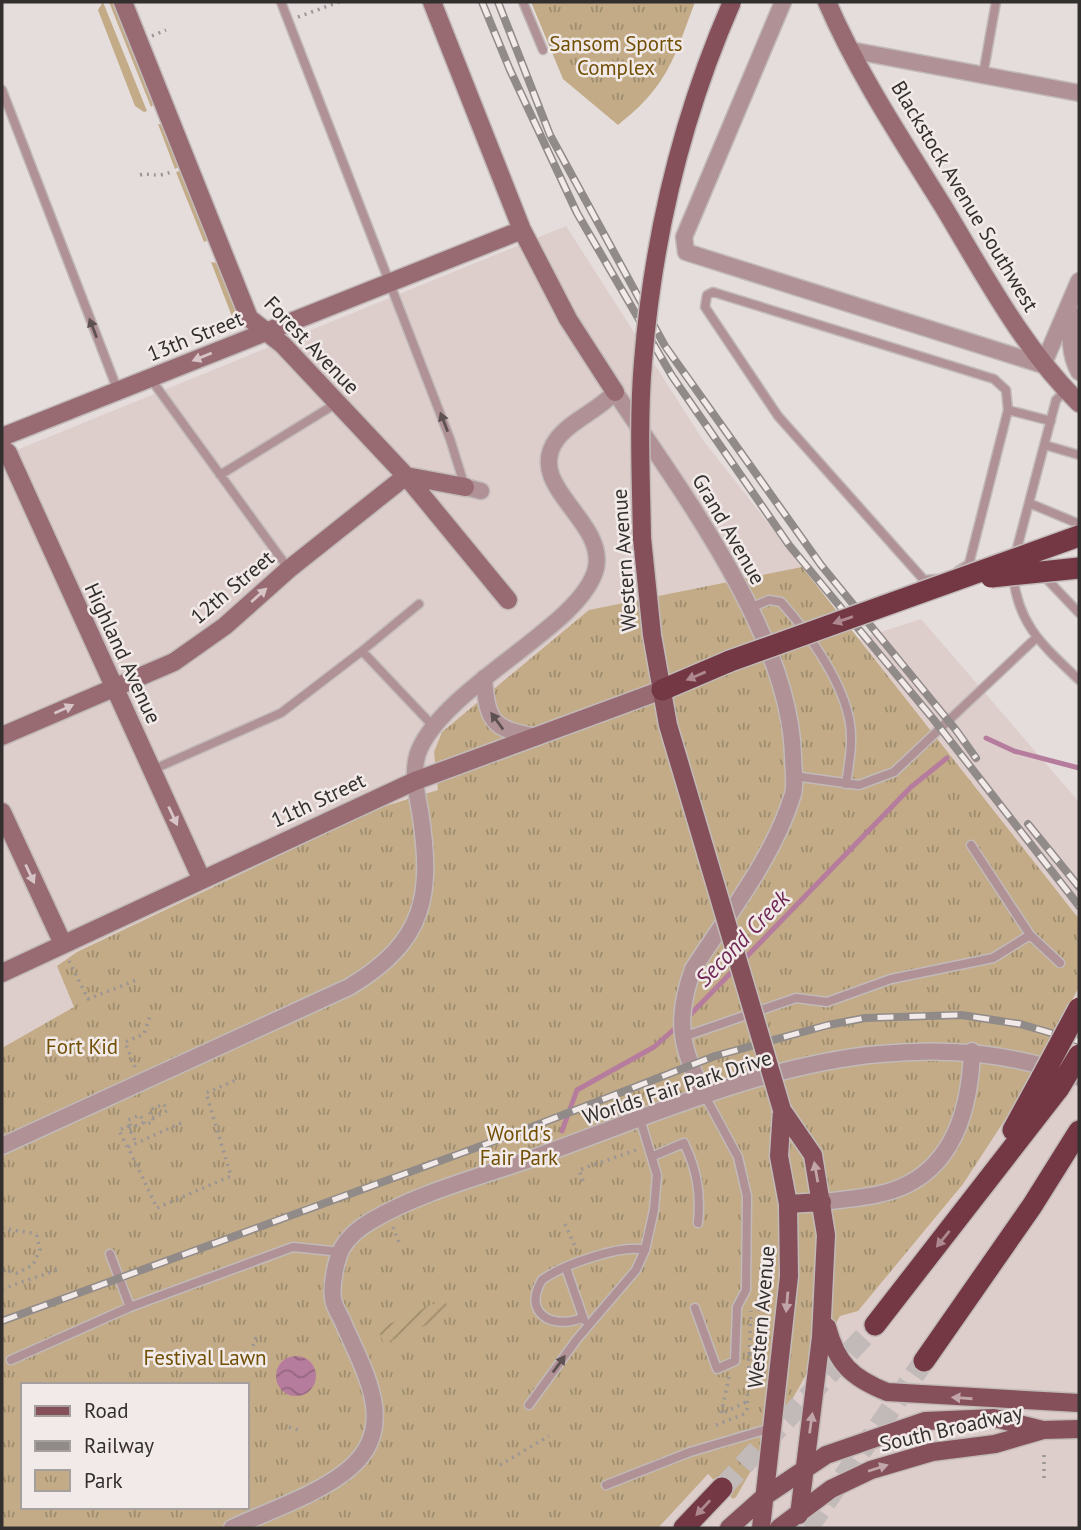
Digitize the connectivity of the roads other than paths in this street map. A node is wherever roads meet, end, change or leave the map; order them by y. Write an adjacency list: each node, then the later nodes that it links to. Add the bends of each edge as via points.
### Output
1 (123, 2): 18 (street, Forest Avenue, via 249,318)
2 (281, 2): 16 (lane)
3 (432, 2): 14 (street, Grand Avenue)
4 (523, 2): 9 (lane)
5 (732, 2): 52 (main road, Western Avenue, bridge, via 684,134 656,257 643,363 642,538)
6 (783, 2): 19 (street, via 684,237 686,252)
7 (827, 2): 10 (street, Blackstock Avenue Southwest)
8 (996, 2): 11 (lane)
9 (543, 50)
10 (850, 50): 11 (street); 19 (street, Blackstock Avenue Southwest)
11 (983, 75): 13 (street)
12 (2, 90): 23 (lane, one-way to 12)
13 (1079, 93)
14 (522, 230): 16 (street, 13th Street); 24 (street, Grand Avenue, via 568,319)
15 (1079, 281): 17 (street)
16 (390, 283): 18 (street, 13th Street); 35 (lane, one-way to 16)
17 (1072, 302): 19 (street); 20 (street, via 1071,344)
18 (266, 332): 21 (street, 13th Street, one-way to 21); 25 (street, Forest Avenue, via 284,345)
19 (1043, 365): 22 (street, Blackstock Avenue Southwest)
20 (1079, 372)
21 (150, 378): 23 (street, 13th Street); 33 (lane)
22 (1066, 390): 26 (street, Blackstock Avenue Southwest); 28 (lane, via 1056,400)
23 (118, 391): 29 (street, 13th Street)
24 (615, 393): 45 (street, Grand Avenue, via 723,557); 49 (street, via 564,431 552,448 549,465 557,487 594,544 596,567 582,597)
25 (337, 403): 33 (lane); 34 (street, Forest Avenue)
26 (1079, 403)
27 (1008, 410): 27 (lane, via 1006,390 994,379 713,292 706,295 705,307 778,416 924,580 969,564); 28 (lane)
28 (1051, 421): 30 (lane)
29 (2, 437)
30 (1045, 445): 32 (lane); 36 (lane)
31 (2, 448): 51 (street, Highland Avenue)
32 (1079, 454)
33 (220, 475): 41 (lane)
34 (406, 476): 35 (street); 41 (street, 12th Street); 43 (street, Forest Avenue)
35 (473, 489)
36 (1029, 503): 37 (lane); 39 (lane)
37 (1079, 524)
38 (1079, 536): 42 (highway, bridge)
39 (1015, 553): 46 (lane, via 1030,560); 47 (lane, via 1012,568 1017,602)
40 (1079, 568): 42 (highway, bridge, via 988,577)
41 (289, 569): 51 (street, 12th Street, one-way to 41, via 174,662 225,626)
42 (908, 597): 52 (highway, one-way to 52, bridge)
43 (508, 600)
44 (419, 604): 48 (lane)
45 (748, 609): 57 (street, Grand Avenue, via 780,674 793,734); 59 (lane, via 769,600 781,602 814,643 846,707 850,725)
46 (1079, 613)
47 (1036, 638): 50 (lane); 59 (lane, via 894,772 875,781)
48 (362, 651): 53 (lane); 56 (lane, via 281,713)
49 (484, 678): 53 (street, via 445,712); 55 (street, one-way to 49, via 498,726 486,701)
50 (1079, 680)
51 (113, 687): 54 (street, 12th Street, one-way to 51); 56 (street, Highland Avenue)
52 (662, 690): 55 (street, 11th Street); 74 (main road, Western Avenue, bridge, via 668,725)
53 (435, 727): 58 (street, via 419,749)
54 (2, 736)
55 (537, 737): 58 (street, 11th Street)
56 (152, 770): 62 (street, Highland Avenue, one-way to 62)
57 (794, 776): 59 (lane); 68 (street, Grand Avenue, via 794,790 778,836 693,969 684,993)
58 (415, 781): 62 (street, 11th Street); 77 (street, via 427,870 424,900 400,947 376,971)
59 (846, 784)
60 (2, 813): 64 (street, one-way to 64)
61 (971, 845): 63 (lane)
62 (201, 878): 64 (street, 11th Street)
63 (1030, 935): 65 (lane); 68 (lane, via 993,958 891,979 827,1002 796,998)
64 (65, 951): 66 (street, 11th Street)
65 (1060, 963)
66 (2, 973)
67 (1079, 1008): 72 (highway, bridge)
68 (683, 1034): 73 (street, Grand Avenue, via 685,1054)
69 (972, 1051): 71 (street, Worlds Fair Park Drive, via 1038,1063); 73 (street, Worlds Fair Park Drive, via 877,1054 818,1063); 80 (street, via 965,1113 939,1159 891,1191)
70 (1079, 1055): 72 (highway, bridge)
71 (1079, 1077)
72 (1051, 1082): 92 (highway, one-way to 92, via 962,1216)
73 (705, 1096): 75 (street, Worlds Fair Park Drive); 90 (lane, via 738,1157 747,1196 746,1290 737,1307 735,1361 717,1368)
74 (782, 1110): 80 (main road, Western Avenue, one-way to 74, via 813,1155); 81 (main road, Western Avenue, via 779,1156)
75 (640, 1119): 79 (lane); 85 (street, Worlds Fair Park Drive, via 374,1219 354,1232)
76 (1079, 1130): 82 (highway)
77 (2, 1146)
78 (1079, 1149): 82 (highway)
79 (653, 1156): 83 (lane, via 684,1143 699,1186); 84 (lane, via 656,1189)
80 (822, 1202): 81 (main road); 88 (main road, Western Avenue)
81 (788, 1204): 97 (main road, Western Avenue, one-way to 97, via 789,1276)
82 (1032, 1206): 94 (highway)
83 (698, 1223)
84 (645, 1250): 87 (lane, via 630,1247); 91 (lane, via 636,1270)
85 (341, 1252): 89 (lane, via 293,1247); 105 (street, via 333,1299 370,1381 377,1409 373,1433 359,1457 337,1478)
86 (110, 1254): 89 (lane)
87 (566, 1268): 91 (lane); 91 (lane, via 542,1280 536,1289 536,1306 553,1322)
88 (825, 1283): 95 (main road, one-way to 88, via 912,1395 862,1382 832,1348 825,1322); 100 (main road, Western Avenue, one-way to 88)
89 (130, 1307): 93 (lane)
90 (695, 1308)
91 (586, 1321): 96 (lane, one-way to 91)
92 (875, 1325)
93 (11, 1360)
94 (924, 1361)
95 (1079, 1403)
96 (530, 1405)
97 (774, 1427): 101 (lane, via 690,1452); 103 (main road, Western Avenue)
98 (1079, 1429): 99 (main road, South Broadway)
99 (1043, 1430): 100 (main road, South Broadway, via 994,1418 925,1421 845,1447); 104 (main road, South Broadway, one-way to 99, via 831,1489 871,1470 932,1452 995,1444)
100 (805, 1467): 103 (main road, South Broadway); 104 (main road, Western Avenue)
101 (606, 1485)
102 (722, 1488): 106 (highway, one-way to 106)
103 (765, 1496): 107 (main road, South Broadway); 108 (main road, Western Avenue)
104 (798, 1522): 109 (main road, South Broadway)
105 (232, 1528)
106 (684, 1528)
107 (729, 1528)
108 (761, 1528)
109 (779, 1528)

